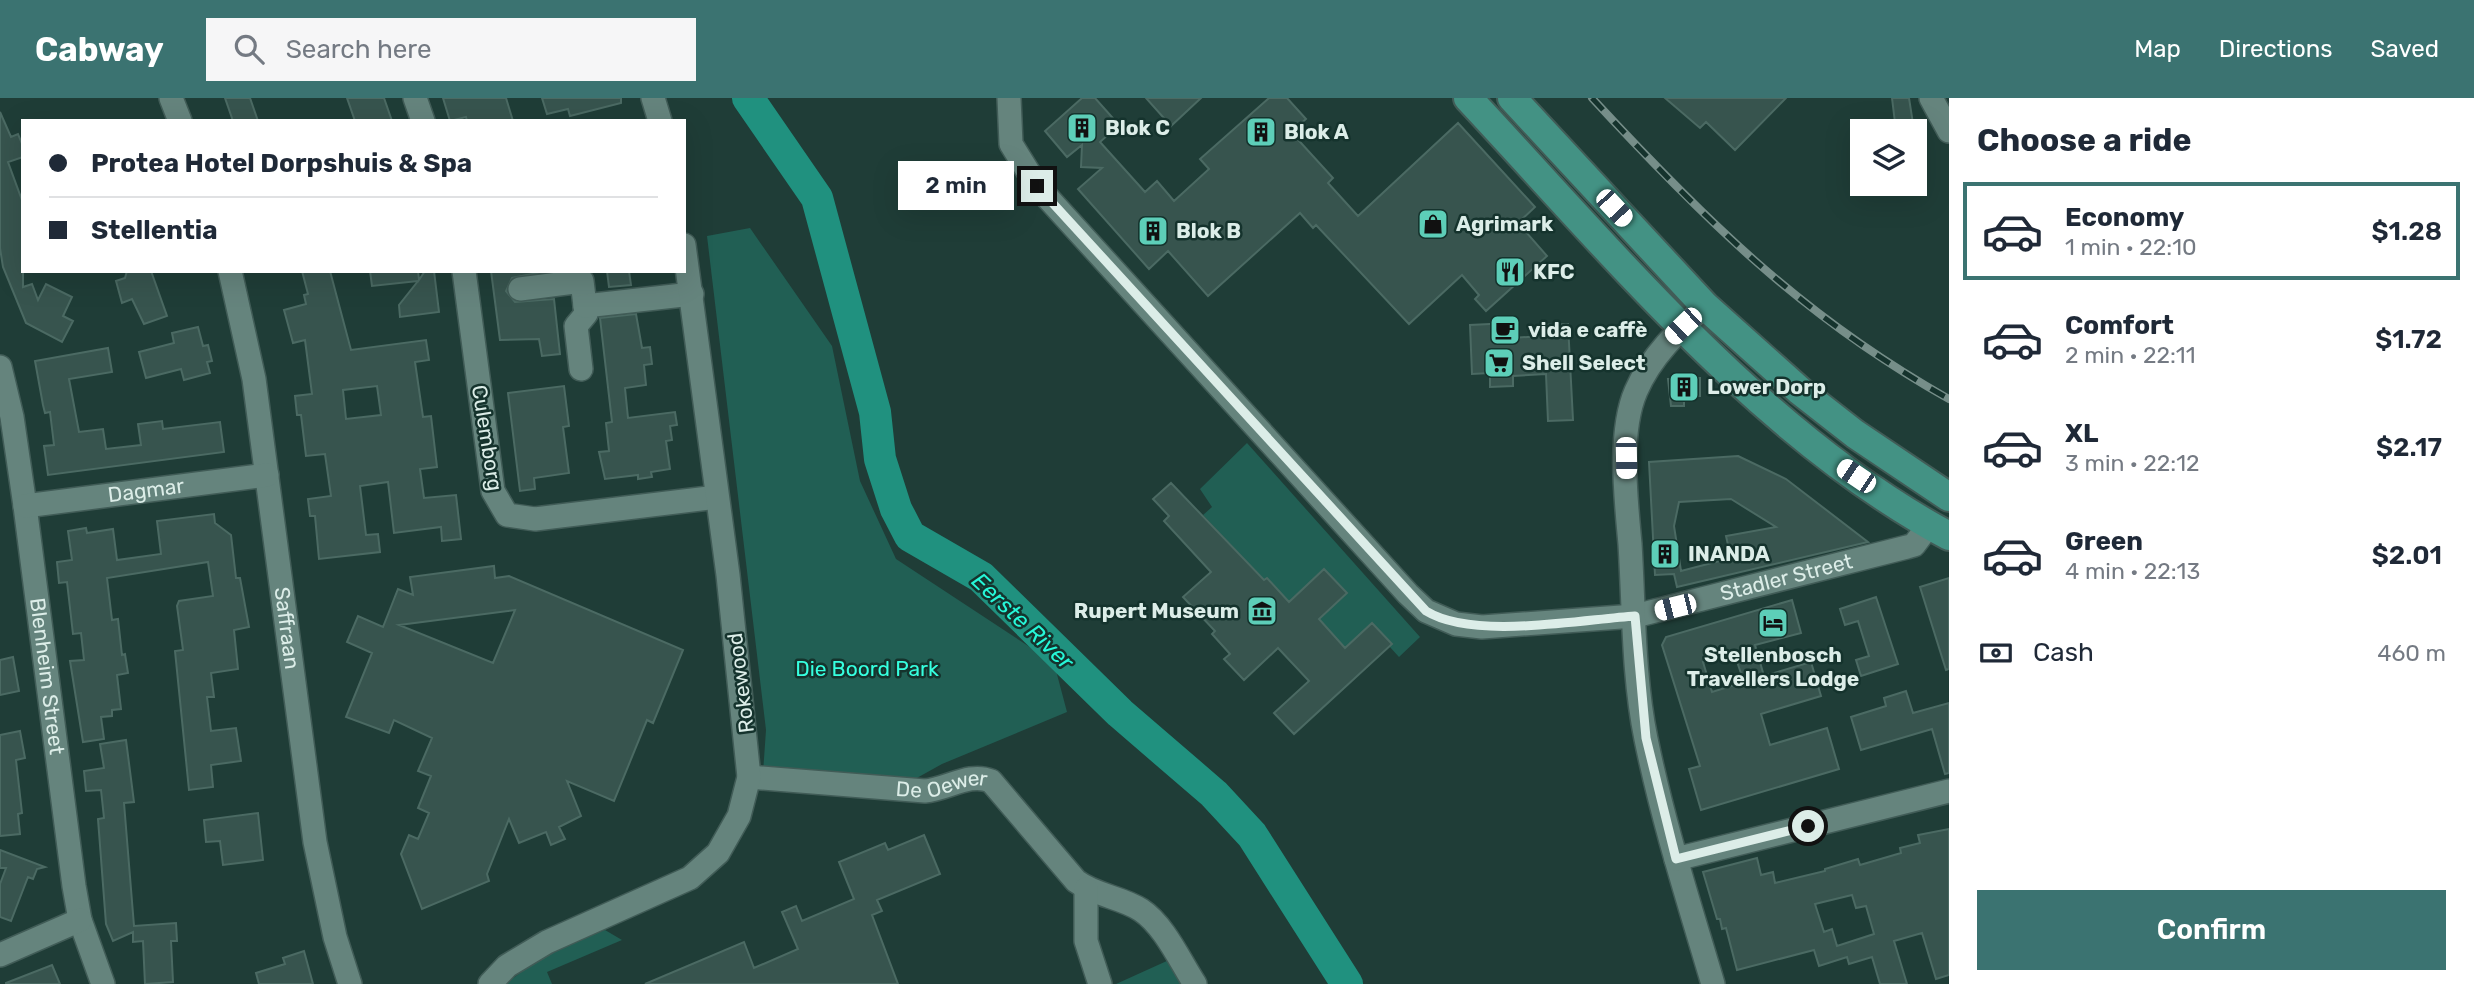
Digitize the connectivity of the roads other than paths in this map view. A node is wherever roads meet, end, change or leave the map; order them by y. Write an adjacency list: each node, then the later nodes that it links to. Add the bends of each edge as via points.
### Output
1 (171, 98): 8 (street)
2 (415, 98): 9 (street)
3 (653, 98): 10 (street)
4 (1009, 98): 28 (street, Stadler Street, via 1011,144 1027,173 1426,611 1456,624 1513,625)
5 (1468, 98): 20 (main road)
6 (1512, 98): 19 (main road)
7 (1931, 98): 11 (street)
8 (179, 119)
9 (422, 119)
10 (659, 119)
11 (1949, 131)
12 (686, 257): 17 (street, Rokewood)
13 (230, 273): 23 (street, Saffraan, via 254,379)
14 (464, 273): 24 (street, Culemborg, via 493,491 507,515 524,520)
15 (585, 276): 16 (street); 18 (street)
16 (520, 289)
17 (692, 293): 18 (street); 24 (street, Rokewood)
18 (584, 306): 22 (street, via 586,314 576,326)
19 (1705, 306): 20 (street); 25 (main road, via 1800,391)
20 (1683, 326): 27 (main road, via 1776,416 1836,463); 28 (street, via 1649,367 1629,415 1627,514)
21 (0, 367): 26 (street, Blenheim Street)
22 (581, 369)
23 (267, 475): 26 (street, Dagmar); 36 (street, Saffraan, via 314,842)
24 (717, 497): 29 (street, Rokewood)
25 (1949, 497)
26 (24, 506): 33 (street, Blenheim Street)
27 (1939, 531): 28 (street, Stadler Street, via 1907,548)
28 (1635, 616): 31 (street, via 1646,738)
29 (749, 777): 32 (street, De Oewer, via 925,791 982,777 997,786 1036,837); 37 (street, Rokewood, via 739,816 718,853 690,878 547,942 507,966)
30 (1949, 791): 31 (street)
31 (1676, 859): 40 (street)
32 (1086, 889): 38 (street, via 1086,941); 39 (street, De Oewer, via 1141,910)
33 (80, 920): 34 (street); 35 (street, Blenheim Street)
34 (0, 955)
35 (103, 984)
36 (349, 984)
37 (490, 984)
38 (1100, 984)
39 (1195, 984)
40 (1713, 984)

